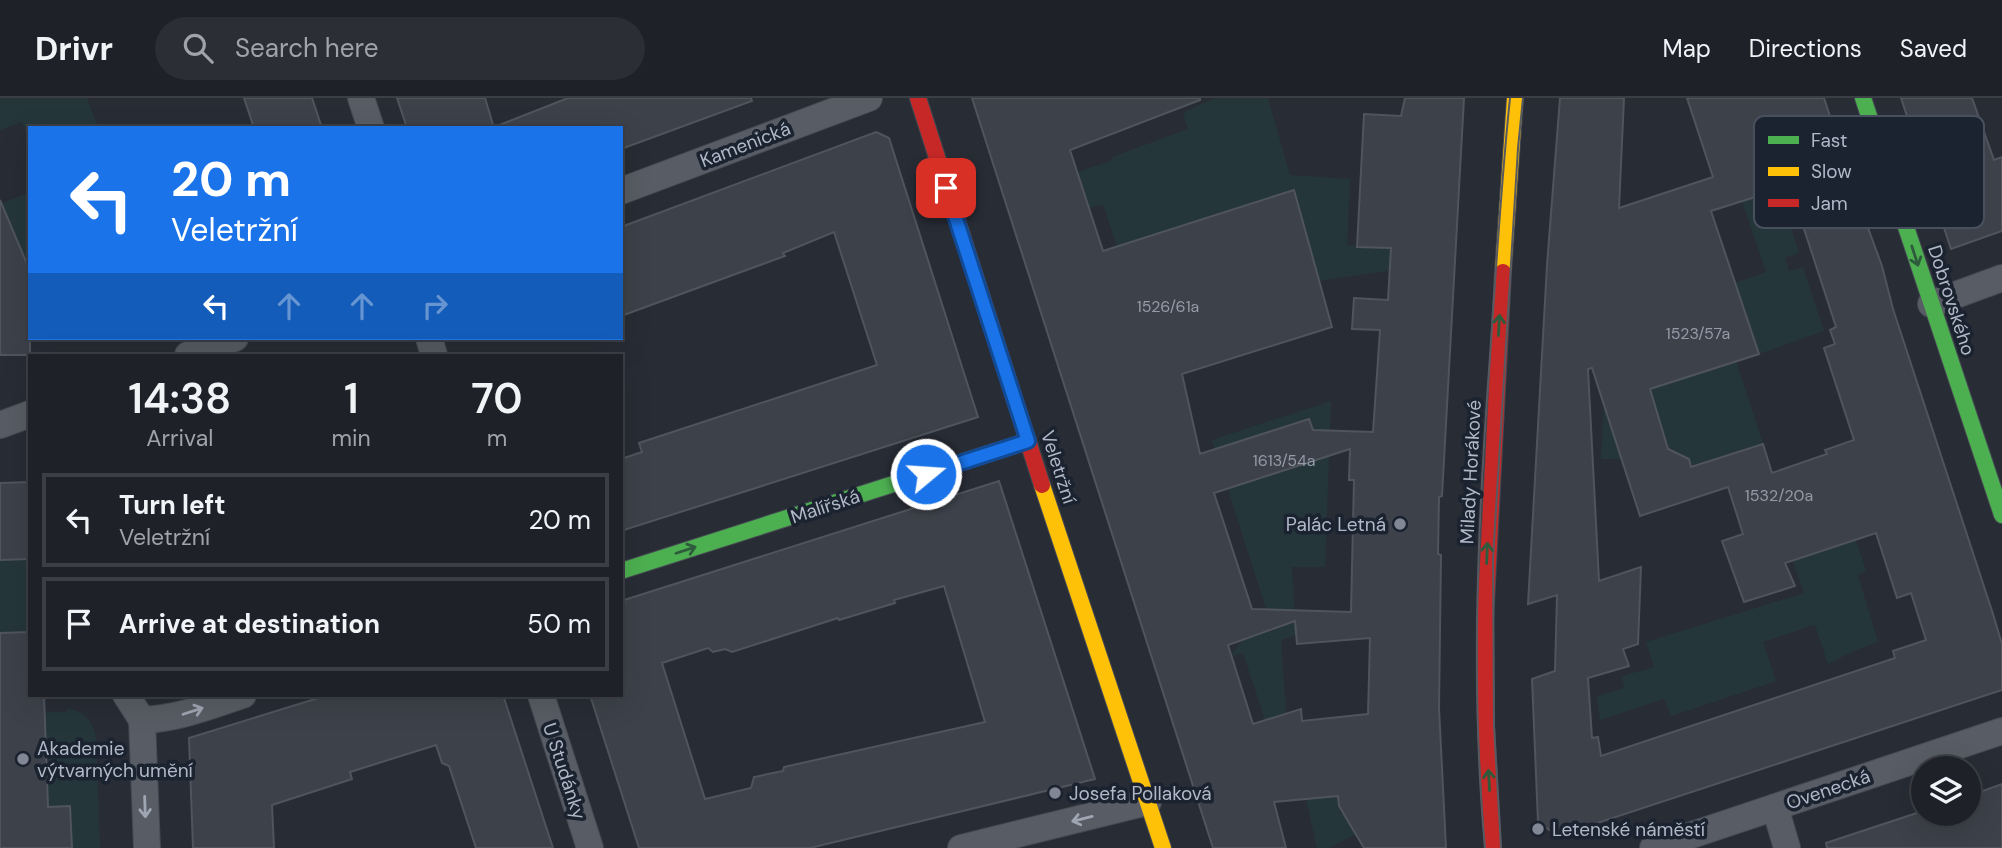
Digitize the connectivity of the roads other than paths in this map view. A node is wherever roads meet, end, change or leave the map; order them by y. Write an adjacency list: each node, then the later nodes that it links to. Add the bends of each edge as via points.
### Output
1 (361, 98): 7 (street)
2 (869, 98): 8 (street, Kamenická)
3 (918, 98): 16 (street, Veletržní)
4 (1516, 98): 30 (street, Milady Horákové, one-way to 4, via 1485,622 1499,322)
5 (1863, 98): 6 (street, Dobrovského, one-way to 6)
6 (1869, 116)
7 (370, 126)
8 (623, 190)
9 (1906, 228): 11 (street, Dobrovského, one-way to 11)
10 (2002, 278): 11 (street)
11 (1931, 304): 17 (street, Dobrovského)
12 (229, 340): 13 (street)
13 (191, 354)
14 (28, 415): 15 (street)
15 (0, 425)
16 (1028, 441): 18 (street, Malířská, one-way to 16); 24 (street, Veletržní)
17 (2002, 515)
18 (623, 570)
19 (127, 697): 22 (street)
20 (237, 697): 22 (street, one-way to 20, via 179,716)
21 (542, 697): 27 (street, U Studánky)
22 (142, 720): 26 (street, one-way to 26)
23 (2002, 731): 25 (street, Ovenecká)
24 (1149, 802): 28 (street, one-way to 28); 29 (street, Veletržní)
25 (1775, 807): 31 (street, Ovenecká); 32 (street)
26 (147, 848)
27 (590, 848)
28 (961, 848)
29 (1163, 848)
30 (1493, 848)
31 (1654, 848)
32 (1787, 848)

